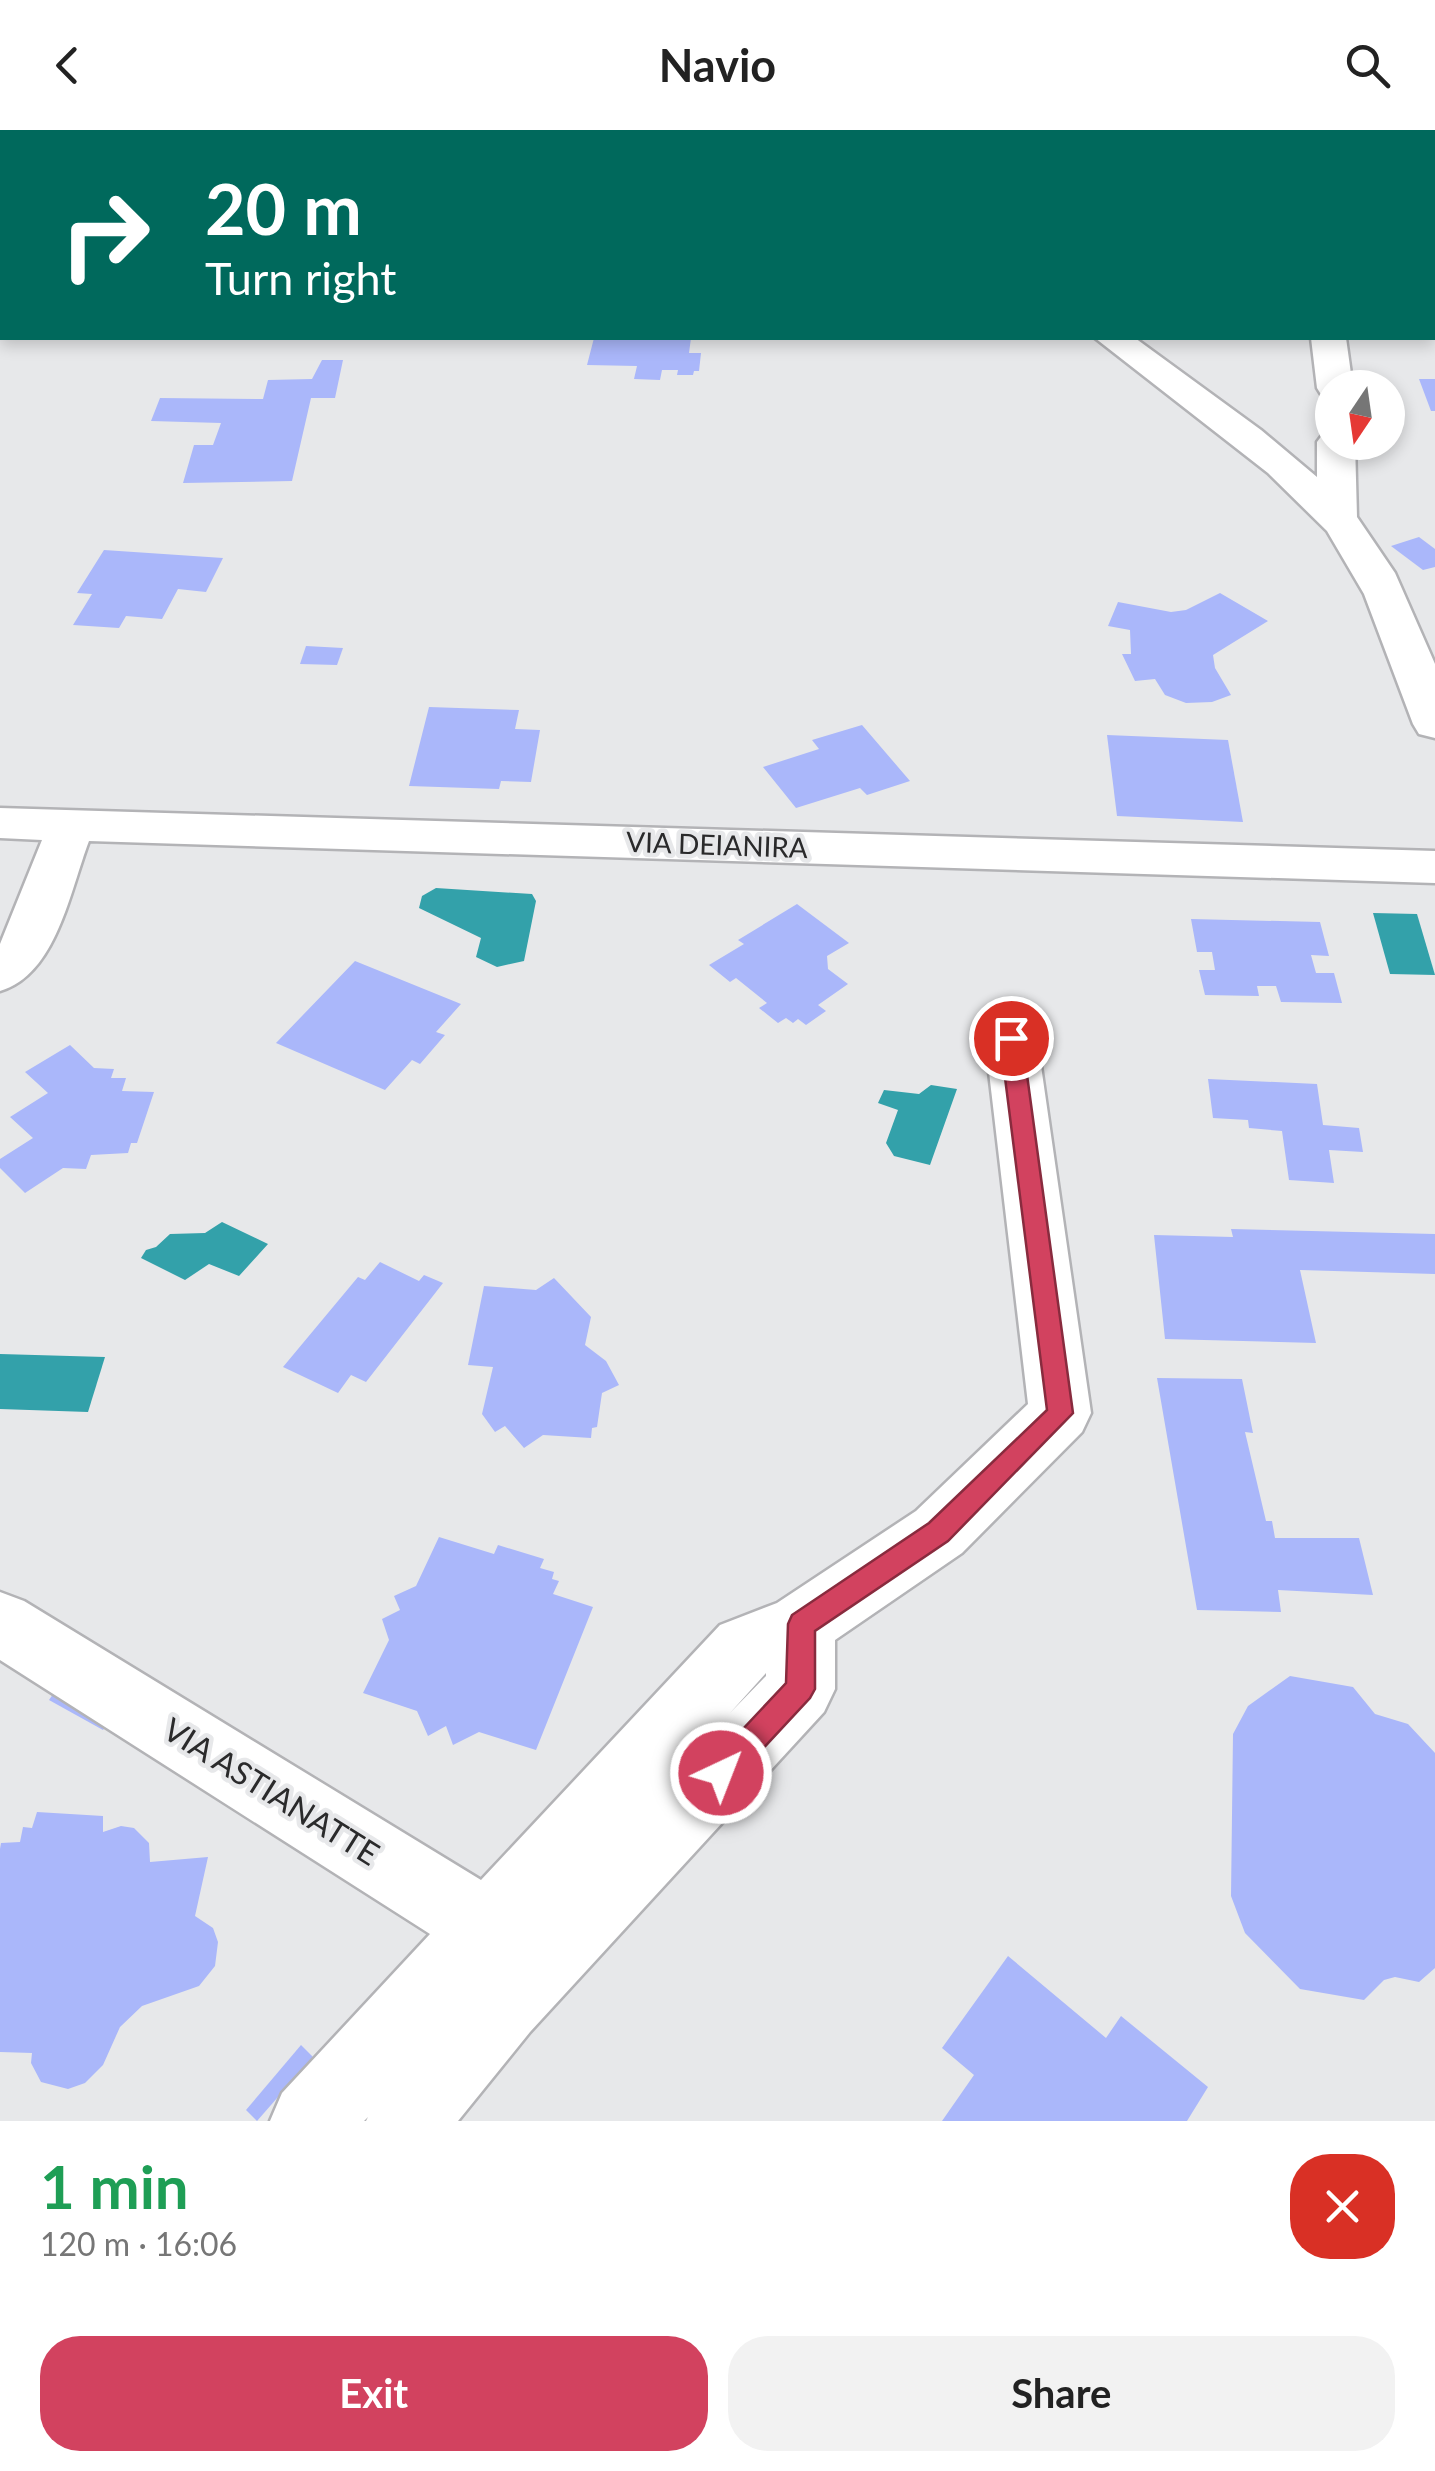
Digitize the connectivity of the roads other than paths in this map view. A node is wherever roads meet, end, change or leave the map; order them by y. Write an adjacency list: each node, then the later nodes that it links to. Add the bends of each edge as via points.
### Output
1 (1116, 340): 5 (street, via 1305,485)
2 (1329, 340): 3 (street)
3 (1332, 370)
4 (1336, 460): 5 (street)
5 (1337, 517): 6 (street, via 1386,594)
6 (1435, 724)
7 (0, 823): 8 (street, VIA DEIANIRA)
8 (71, 825): 9 (street, VIA DEIANIRA); 10 (street, via 22,952)
9 (1435, 867)
10 (0, 973)
11 (1011, 1038): 13 (street, via 1060,1413 938,1532 802,1624 800,1689)
12 (0, 1622): 13 (street, VIA ASTIANATTE)
13 (510, 1948): 14 (street); 15 (street)
14 (310, 2121)
15 (406, 2121)

